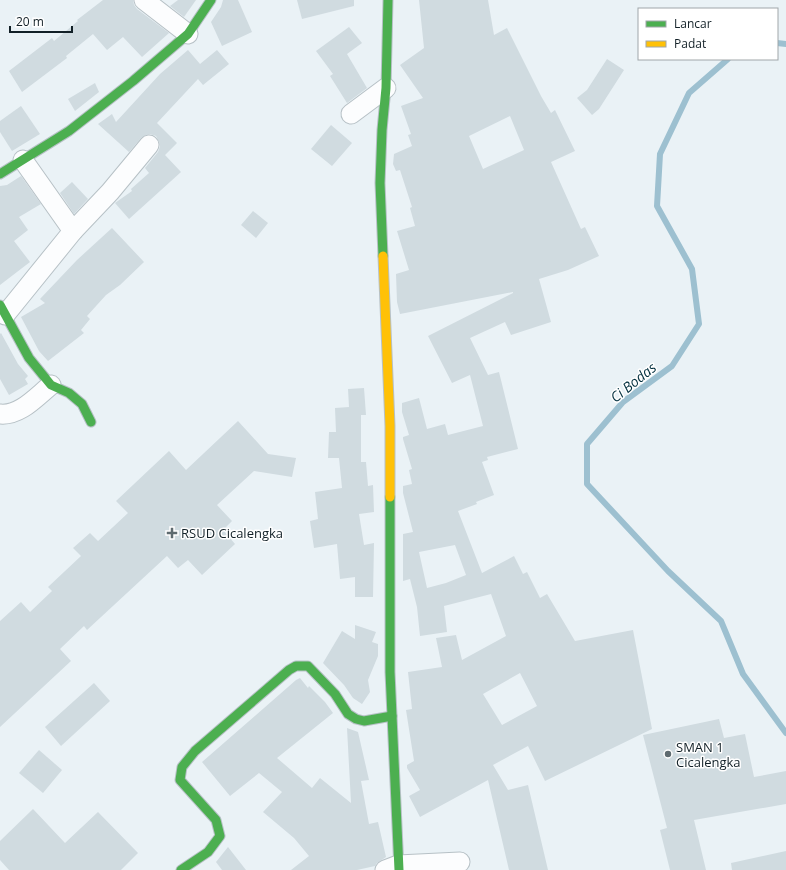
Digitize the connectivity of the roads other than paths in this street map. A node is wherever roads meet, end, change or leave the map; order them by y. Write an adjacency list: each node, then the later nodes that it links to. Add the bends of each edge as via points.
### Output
1 (144, 0): 4 (street)
2 (211, 0): 4 (street)
3 (388, 0): 5 (street)
4 (188, 34): 8 (street, via 69,131)
5 (386, 88): 6 (street); 15 (street, via 380,183 390,426)
6 (351, 114)
7 (149, 145): 10 (street)
8 (23, 160): 9 (street); 10 (street)
9 (0, 174)
10 (73, 231): 11 (street)
11 (3, 310): 12 (street, via 29,358)
12 (51, 385): 13 (street, via 20,410); 14 (street, via 69,393 82,404)
13 (0, 414)
14 (91, 422)
15 (392, 716): 17 (street); 18 (street, via 364,721 356,719 348,714 335,694 308,666 296,666 289,670 195,751 180,770 180,780 216,820 220,836 215,846)
16 (460, 862): 17 (street)
17 (394, 868)
18 (181, 870)

